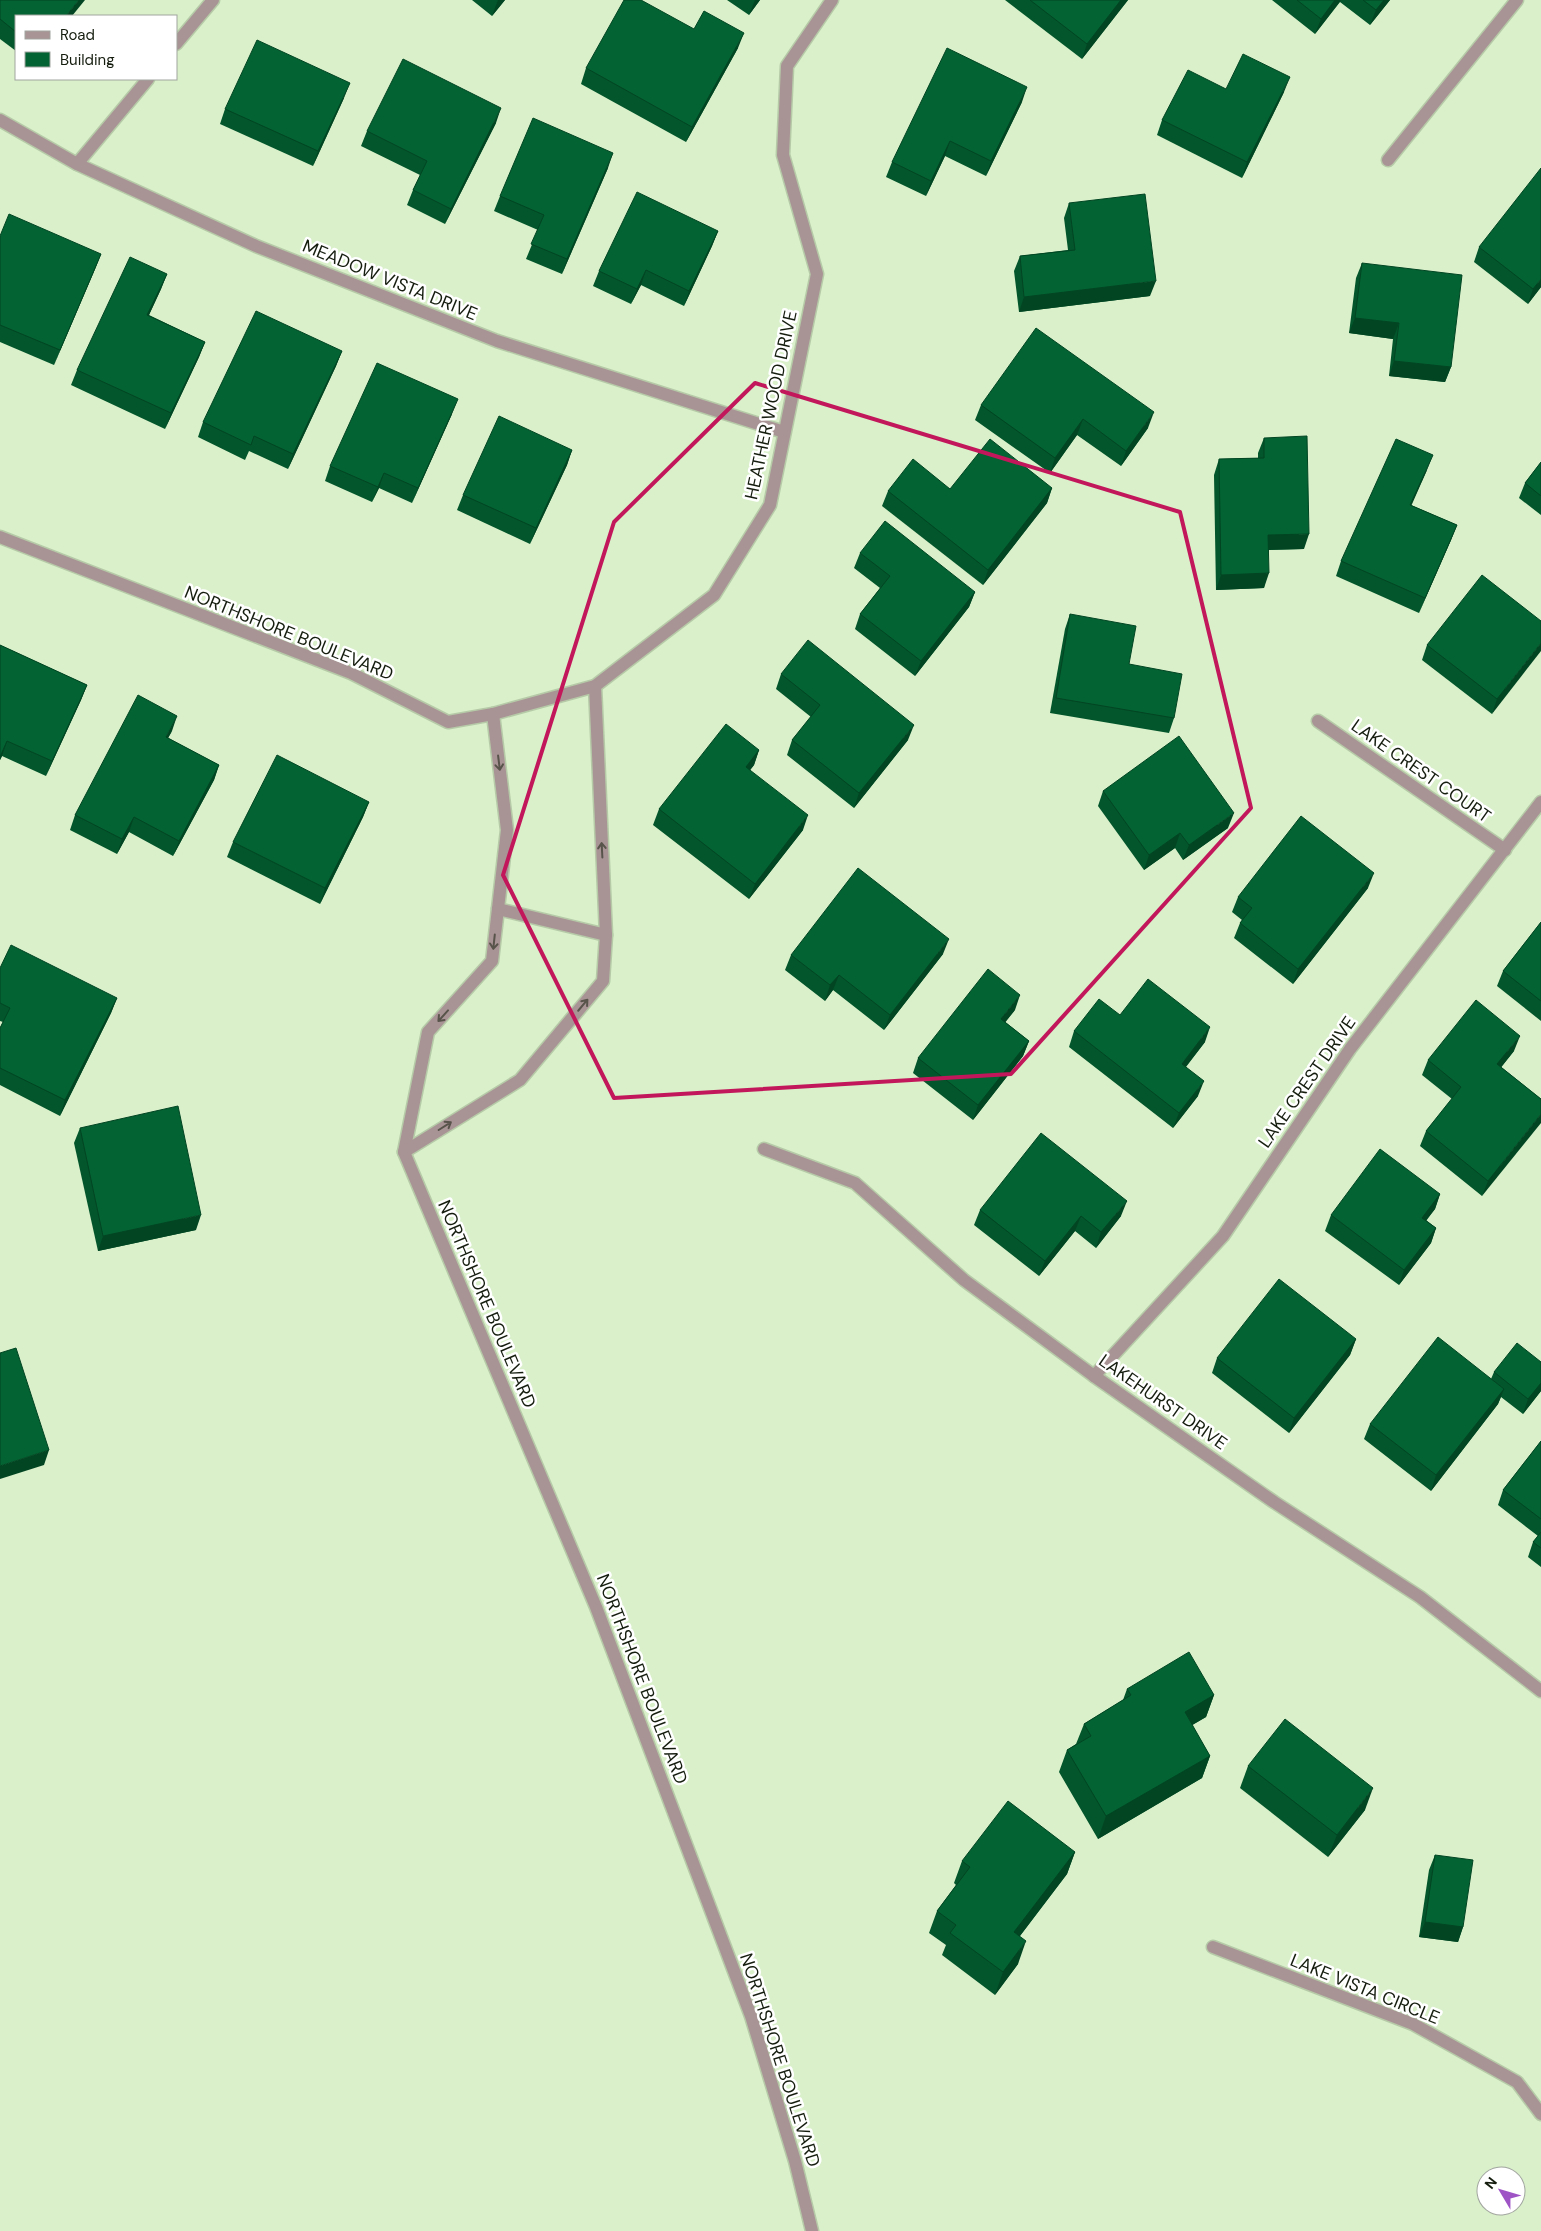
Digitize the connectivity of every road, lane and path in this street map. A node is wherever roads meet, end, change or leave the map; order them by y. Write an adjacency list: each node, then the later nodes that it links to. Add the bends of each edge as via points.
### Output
1 (213, 0): 4 (street)
2 (832, 0): 9 (street, HEATHER WOOD DRIVE, via 787,66 783,155 816,274)
3 (1517, 0): 7 (street)
4 (178, 42)
5 (147, 80): 8 (street)
6 (0, 120): 8 (street, MEADOW VISTA DRIVE)
7 (1388, 160)
8 (77, 164): 9 (street, MEADOW VISTA DRIVE, via 256,246 496,341)
9 (784, 432): 11 (street, HEATHER WOOD DRIVE, via 770,505 714,595)
10 (0, 537): 12 (street, NORTHSHORE BOULEVARD, via 351,674 448,722)
11 (594, 686): 12 (street, HEATHER WOOD DRIVE); 17 (street, one-way to 11)
12 (494, 714): 16 (street, one-way to 16, via 507,830)
13 (1318, 721): 15 (street, LAKE CREST COURT)
14 (1541, 802): 15 (street, LAKE CREST DRIVE)
15 (1505, 850): 20 (street, LAKE CREST DRIVE, via 1350,1049 1223,1236)
16 (498, 909): 17 (street); 19 (street, one-way to 19, via 492,961 428,1032)
17 (606, 935): 19 (street, one-way to 17, via 520,1080 602,981)
18 (764, 1149): 20 (street, LAKEHURST DRIVE, via 855,1183 964,1280)
19 (404, 1152): 24 (street, NORTHSHORE BOULEVARD, via 610,1644 751,2016)
20 (1094, 1376): 21 (street, LAKEHURST DRIVE, via 1274,1502 1420,1596)
21 (1541, 1691)
22 (1213, 1947): 23 (street, LAKE VISTA CIRCLE, via 1413,2024 1517,2082)
23 (1541, 2114)
24 (812, 2231)

